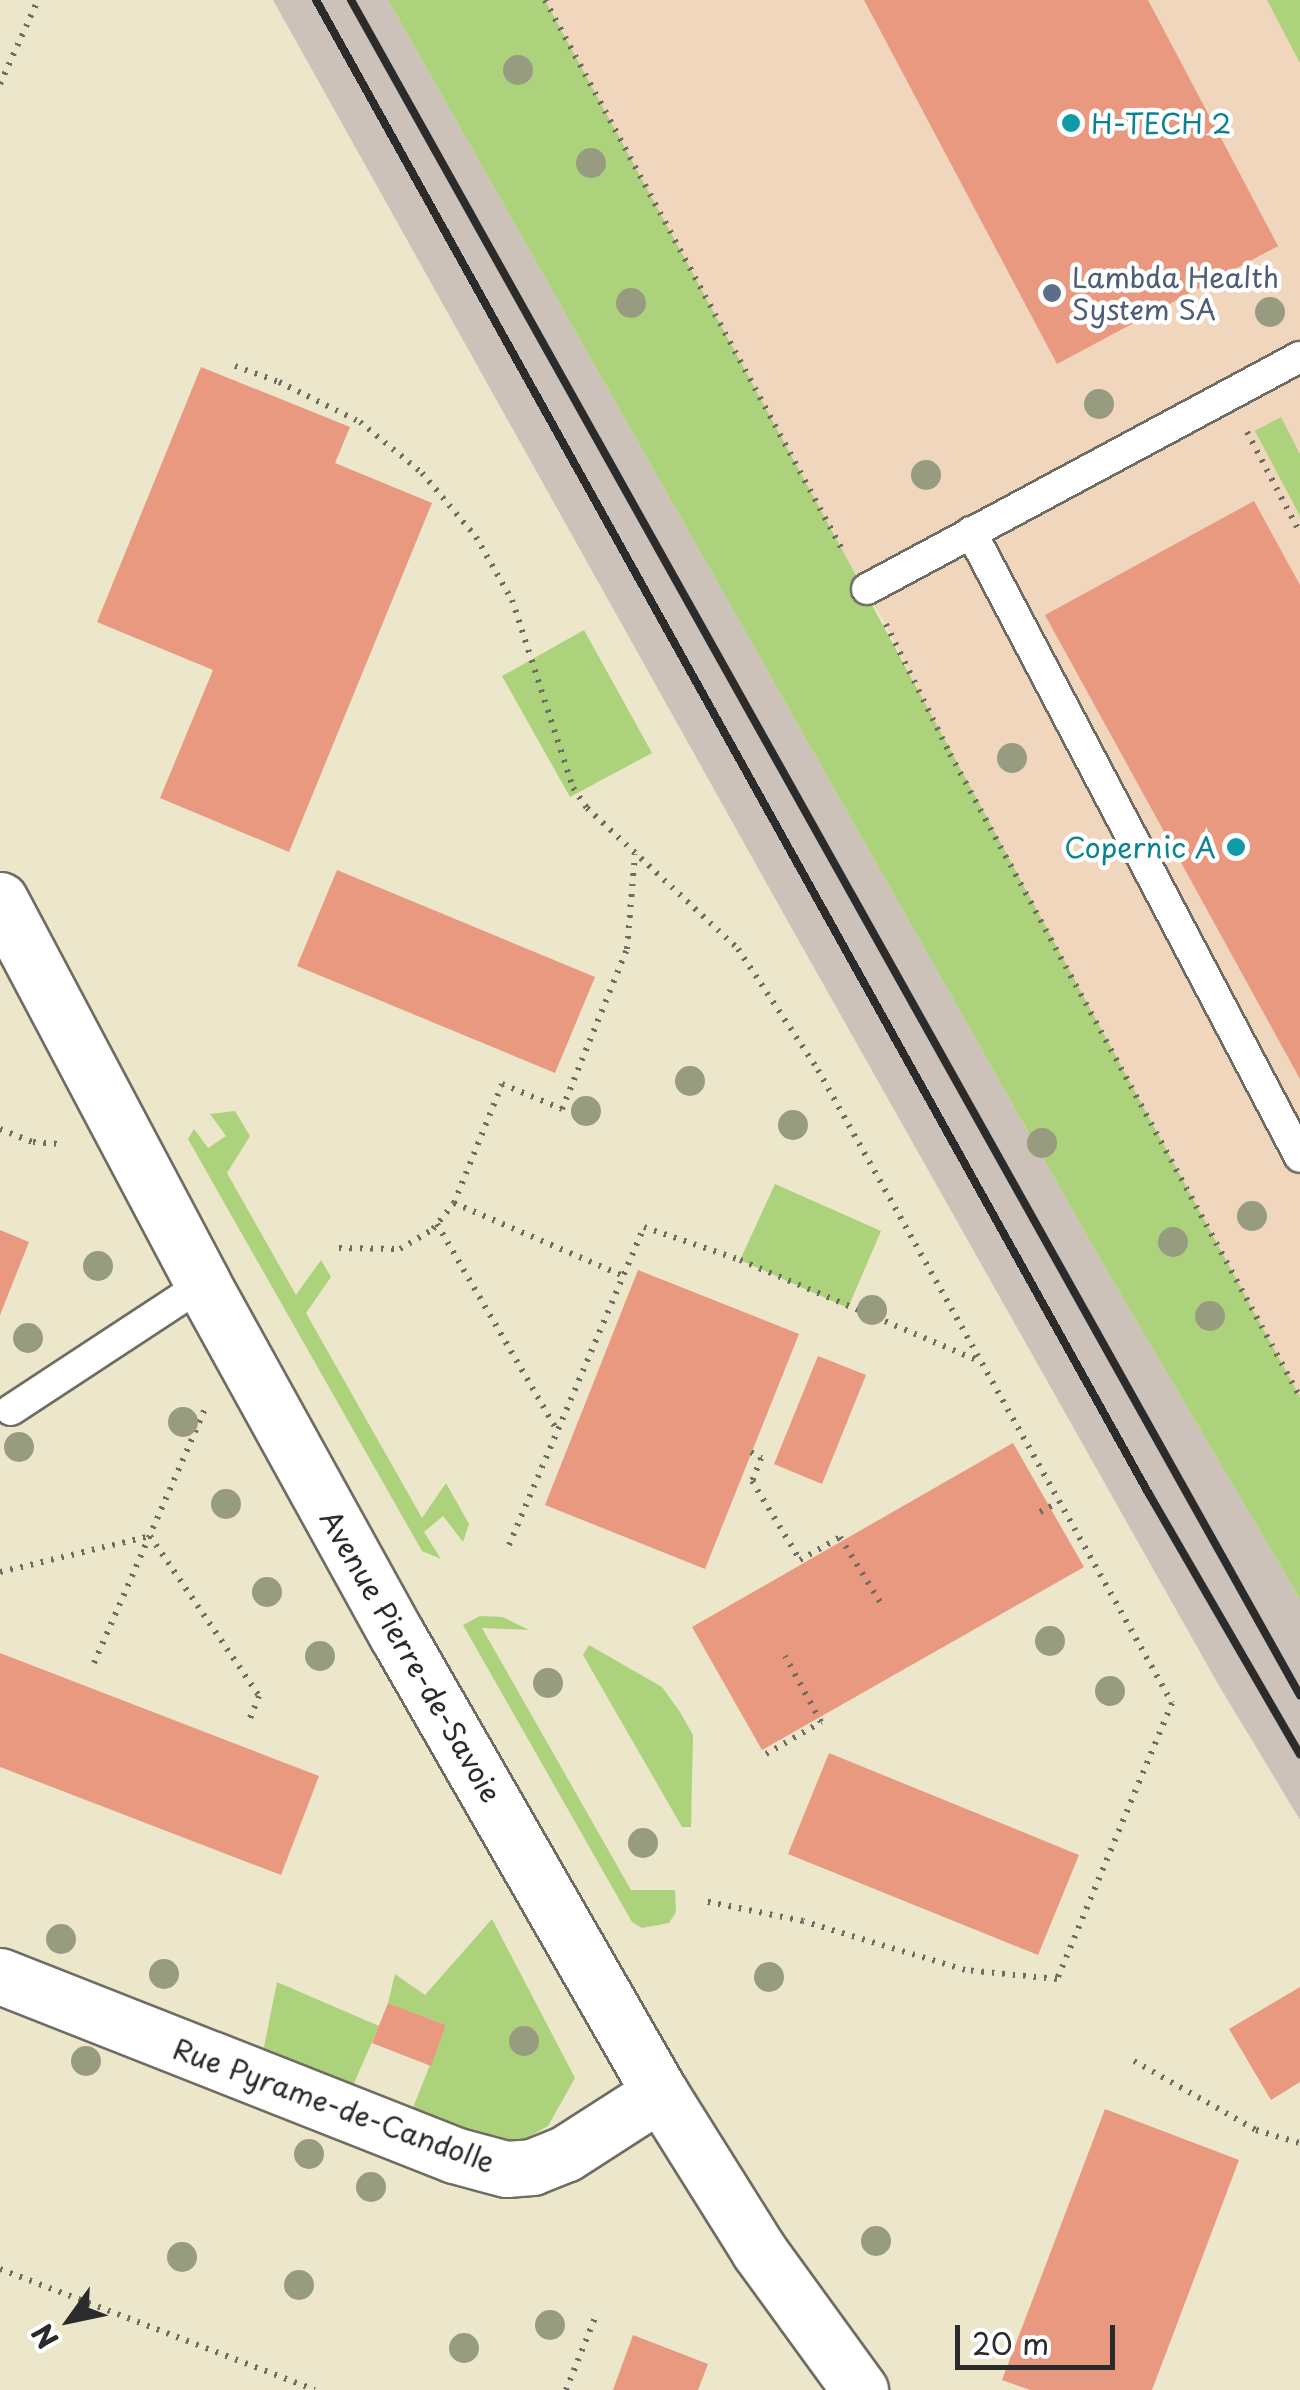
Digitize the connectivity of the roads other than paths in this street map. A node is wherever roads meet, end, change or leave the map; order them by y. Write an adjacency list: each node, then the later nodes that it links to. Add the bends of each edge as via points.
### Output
1 (1300, 357): 2 (lane)
2 (972, 532): 3 (lane); 5 (lane)
3 (867, 589)
4 (0, 900): 6 (street, Avenue Pierre-de-Savoie)
5 (1300, 1157)
6 (204, 1284): 7 (lane); 9 (street, Avenue Pierre-de-Savoie)
7 (11, 1410)
8 (0, 1976): 9 (street, Rue Pyrame-de-Candolle, via 454,2155 506,2169 565,2154)
9 (660, 2093): 10 (street, Avenue Pierre-de-Savoie, via 759,2251)
10 (860, 2390)

